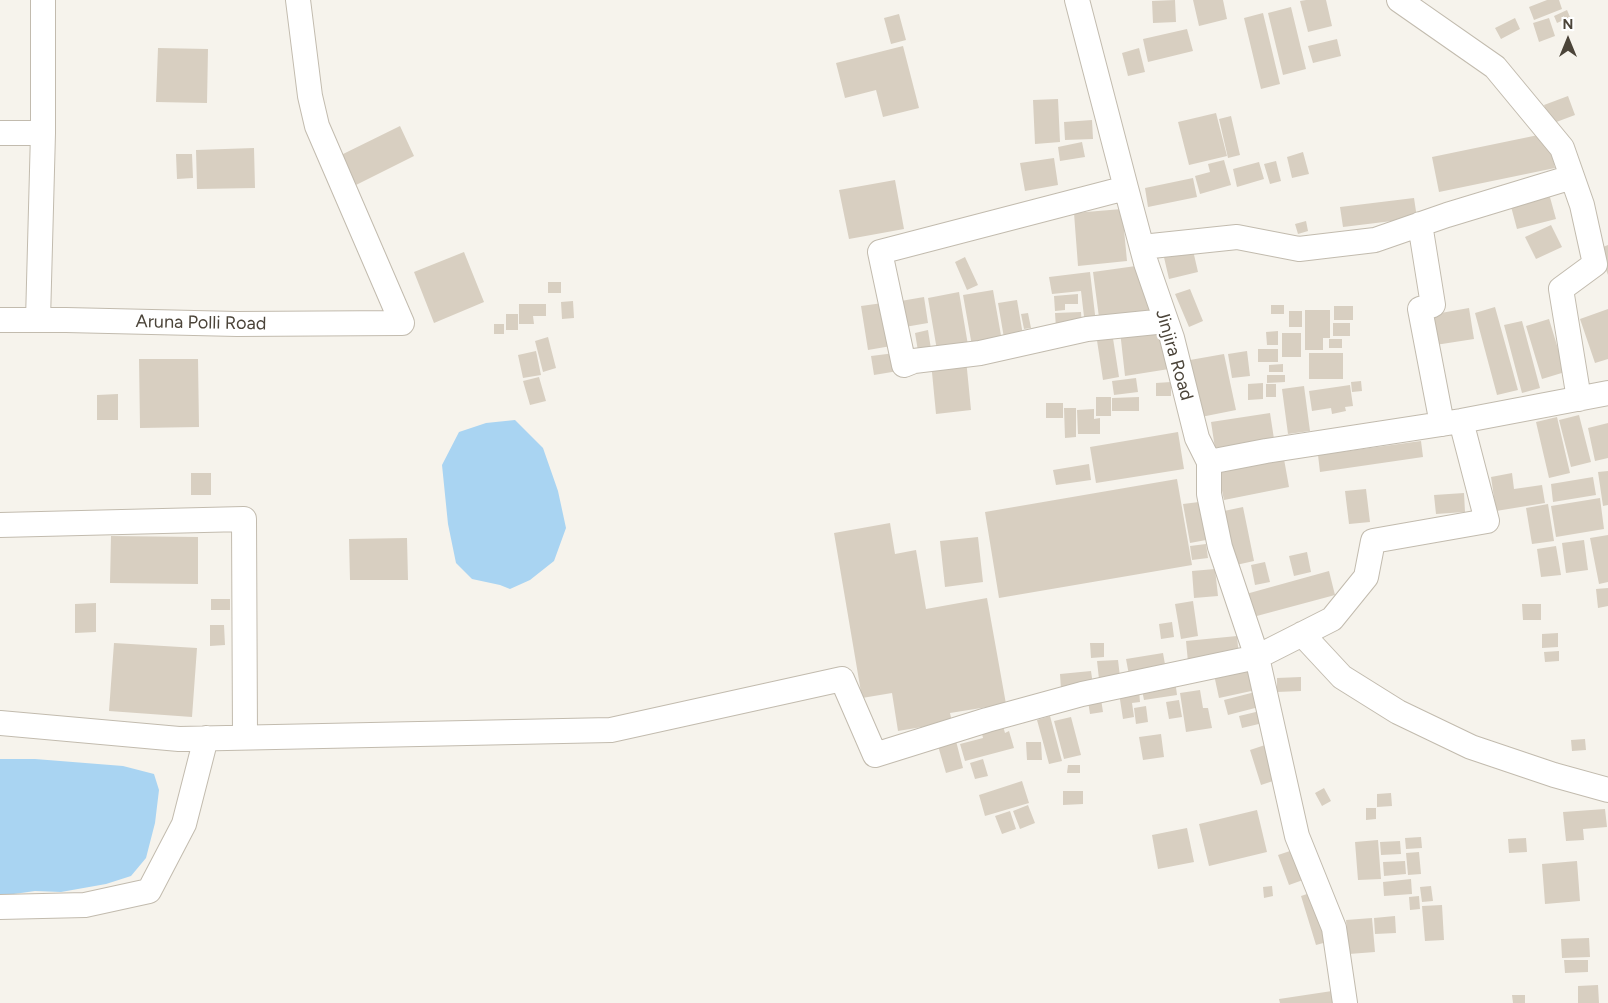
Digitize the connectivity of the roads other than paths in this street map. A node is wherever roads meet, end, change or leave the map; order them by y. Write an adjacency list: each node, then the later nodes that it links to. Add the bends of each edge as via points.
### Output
1 (43, 0): 6 (street)
2 (298, 0): 12 (street, Aruna Polli Road, via 317,126 402,323)
3 (1078, 0): 8 (street, Jinjira Road)
4 (1399, 0): 7 (street, via 1494,67 1562,148)
5 (0, 133): 6 (street)
6 (44, 133): 12 (street)
7 (1572, 177): 9 (street); 15 (street, via 1582,205 1595,264 1561,289)
8 (1126, 188): 10 (street, Jinjira Road); 13 (street, via 880,252 904,364 980,353 1087,329)
9 (1420, 224): 10 (street, via 1375,240 1299,250 1237,236); 16 (street, via 1433,305 1420,309)
10 (1142, 247): 13 (street, Jinjira Road)
11 (0, 320): 12 (street, Aruna Polli Road)
12 (38, 320)
13 (1166, 321): 17 (street, Jinjira Road, via 1197,438)
14 (1608, 393): 15 (street)
15 (1579, 398): 16 (street)
16 (1452, 423): 17 (street); 19 (street, via 1487,521 1373,541 1366,577 1332,619)
17 (1209, 462): 20 (street, via 1209,494 1220,547)
18 (0, 525): 22 (street, via 244,519)
19 (1302, 634): 20 (street); 24 (street, via 1342,677 1398,712 1471,747)
20 (1257, 657): 22 (street, via 1082,694 875,755 842,679 611,730); 26 (street, via 1297,836 1334,928)
21 (0, 722): 23 (street, via 179,739)
22 (245, 737): 23 (street)
23 (206, 738): 25 (street, via 184,824 149,891 85,905)
24 (1608, 790)
25 (0, 907)
26 (1345, 1003)

